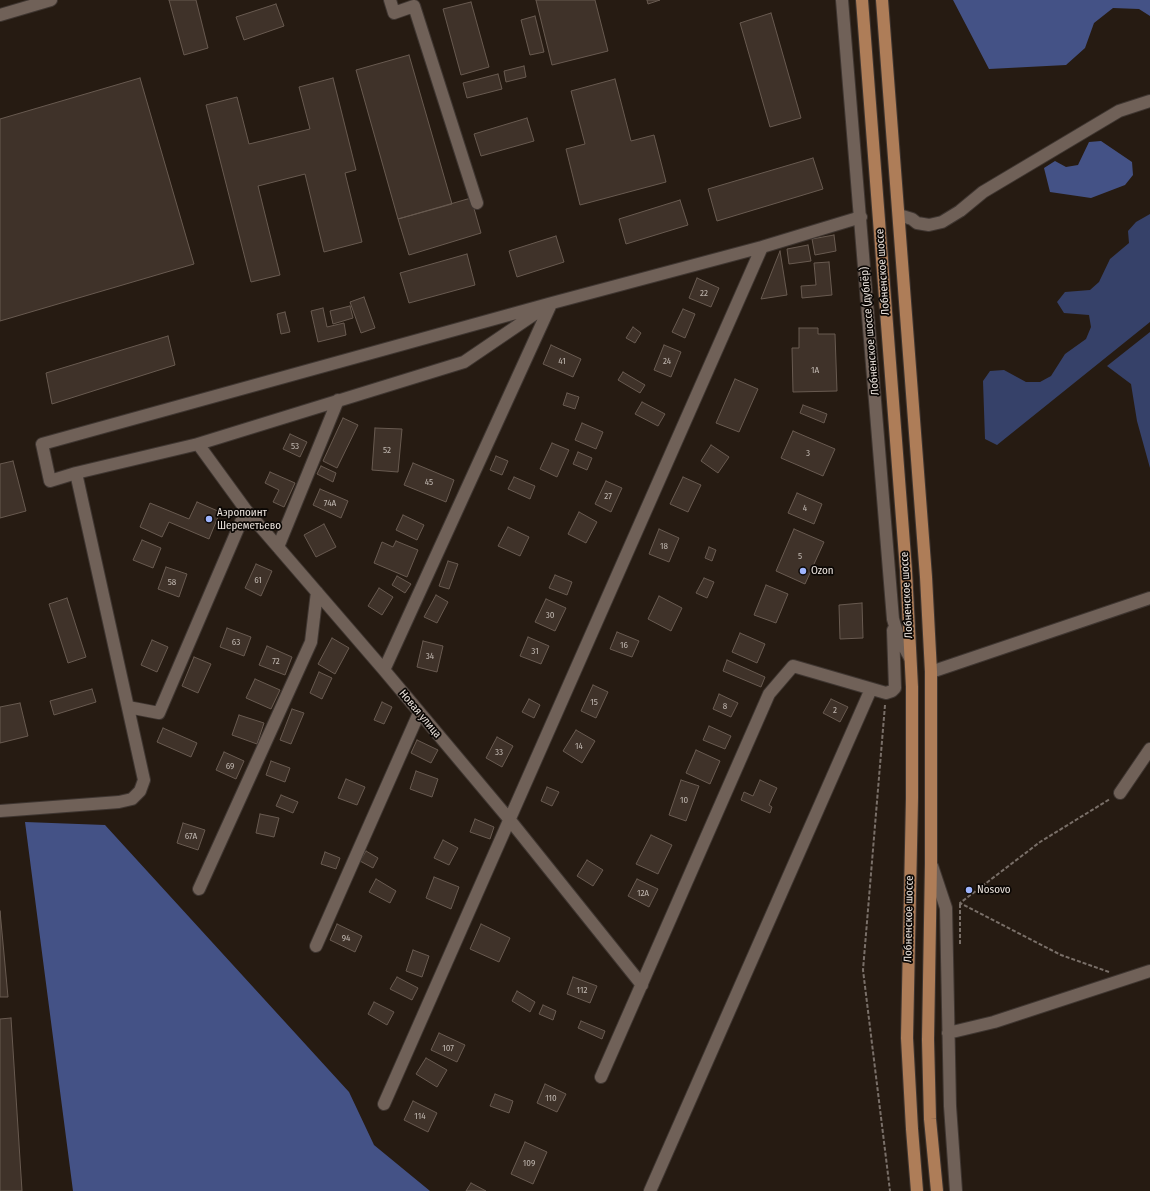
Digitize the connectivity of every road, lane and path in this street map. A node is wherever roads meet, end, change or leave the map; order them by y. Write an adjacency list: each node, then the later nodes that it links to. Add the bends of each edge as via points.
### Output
1 (51, 0): 6 (street)
2 (390, 0): 8 (street, via 394,13 414,6)
3 (842, 0): 10 (street, Лобненское шоссе (дублёр))
4 (862, 0): 21 (main road, Лобненское шоссе, via 906,570)
5 (882, 0): 9 (main road, Лобненское шоссе)
6 (0, 15)
7 (1150, 100): 9 (street, via 1119,111 983,192 942,222 929,225)
8 (476, 203)
9 (899, 216): 23 (main road, Лобненское шоссе)
10 (861, 217): 11 (street); 20 (street, Лобненское шоссе (дублёр))
11 (762, 247): 12 (street); 31 (street)
12 (552, 303): 13 (street, via 464,362); 15 (street, via 42,444 50,481); 22 (street)
13 (338, 400): 14 (street); 17 (street)
14 (198, 444): 15 (street); 16 (street, Новая улица)
15 (76, 473): 26 (street)
16 (246, 510): 17 (street, Новая улица); 26 (street, via 159,713)
17 (278, 547): 18 (street, Новая улица)
18 (317, 592): 22 (street, Новая улица); 33 (street, via 311,642)
19 (1150, 598): 23 (street)
20 (893, 619): 21 (street, Лобненское шоссе (дублёр), via 898,636); 25 (street, via 895,688)
21 (910, 658): 47 (main road, Лобненское шоссе, via 912,798 907,1038)
22 (384, 670): 27 (street, Новая улица)
23 (931, 672): 32 (main road, Лобненское шоссе)
24 (871, 689): 25 (street); 41 (street, via 793,666 769,694); 45 (street)
25 (886, 693): 37 (path)
26 (128, 707): 30 (street, via 144,780 140,791 132,798 119,802)
27 (420, 713): 31 (street, Новая улица); 35 (street)
28 (1150, 749): 29 (street)
29 (1120, 793): 34 (path, via 1040,842)
30 (0, 811)
31 (509, 819): 41 (street, Новая улица); 44 (street)
32 (931, 863): 42 (street, via 946,908); 48 (main road, Лобненское шоссе, via 928,1040 930,1119)
33 (199, 889)
34 (960, 903): 36 (path); 40 (path, via 1061,955)
35 (316, 946)
36 (960, 950)
37 (865, 951): 38 (path); 46 (path, via 863,970)
38 (870, 951)
39 (1150, 971): 40 (street)
40 (1127, 978): 42 (street, via 994,1022)
41 (642, 985): 43 (street)
42 (948, 1033): 49 (street)
43 (600, 1077)
44 (384, 1104)
45 (650, 1191)
46 (890, 1191)
47 (917, 1191)
48 (937, 1191)
49 (956, 1191)

